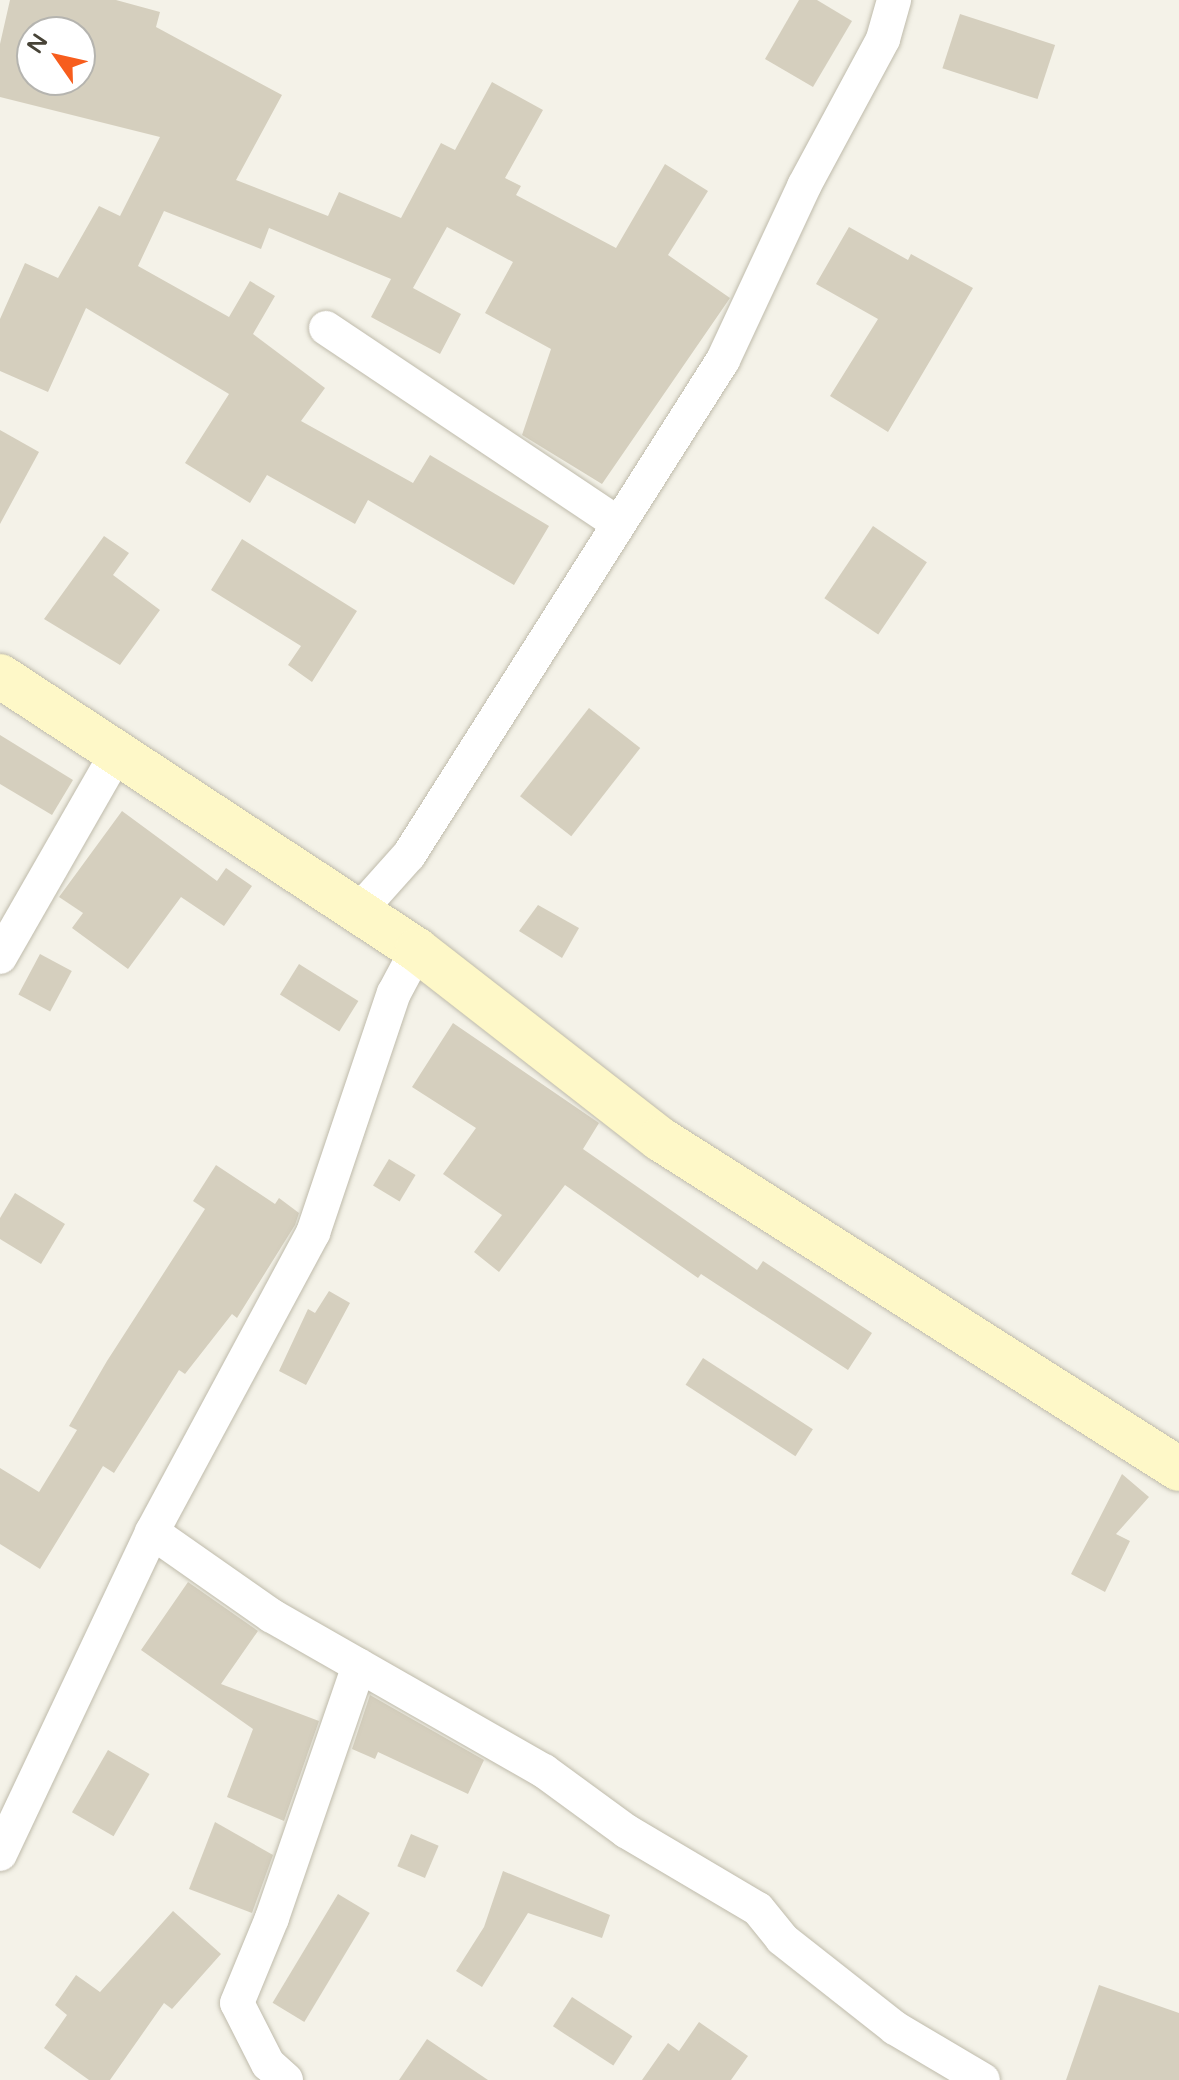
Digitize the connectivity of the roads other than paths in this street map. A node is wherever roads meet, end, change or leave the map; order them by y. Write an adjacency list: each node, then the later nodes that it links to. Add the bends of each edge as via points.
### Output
1 (894, 0): 3 (street, via 883,39 804,186 723,360)
2 (326, 328): 3 (street)
3 (616, 522): 6 (street, via 409,855)
4 (0, 676): 5 (main road)
5 (118, 751): 6 (main road); 8 (street)
6 (358, 912): 7 (main road)
7 (417, 950): 9 (main road, via 660,1139); 10 (street, via 394,993 313,1233)
8 (0, 957)
9 (1179, 1469)
10 (152, 1532): 11 (street, via 272,1616); 12 (street)
11 (359, 1666): 13 (street, via 237,2003 268,2064); 14 (street, via 544,1771 626,1831 758,1909 782,1939 895,2028)
12 (0, 1854)
13 (286, 2080)
14 (983, 2080)

